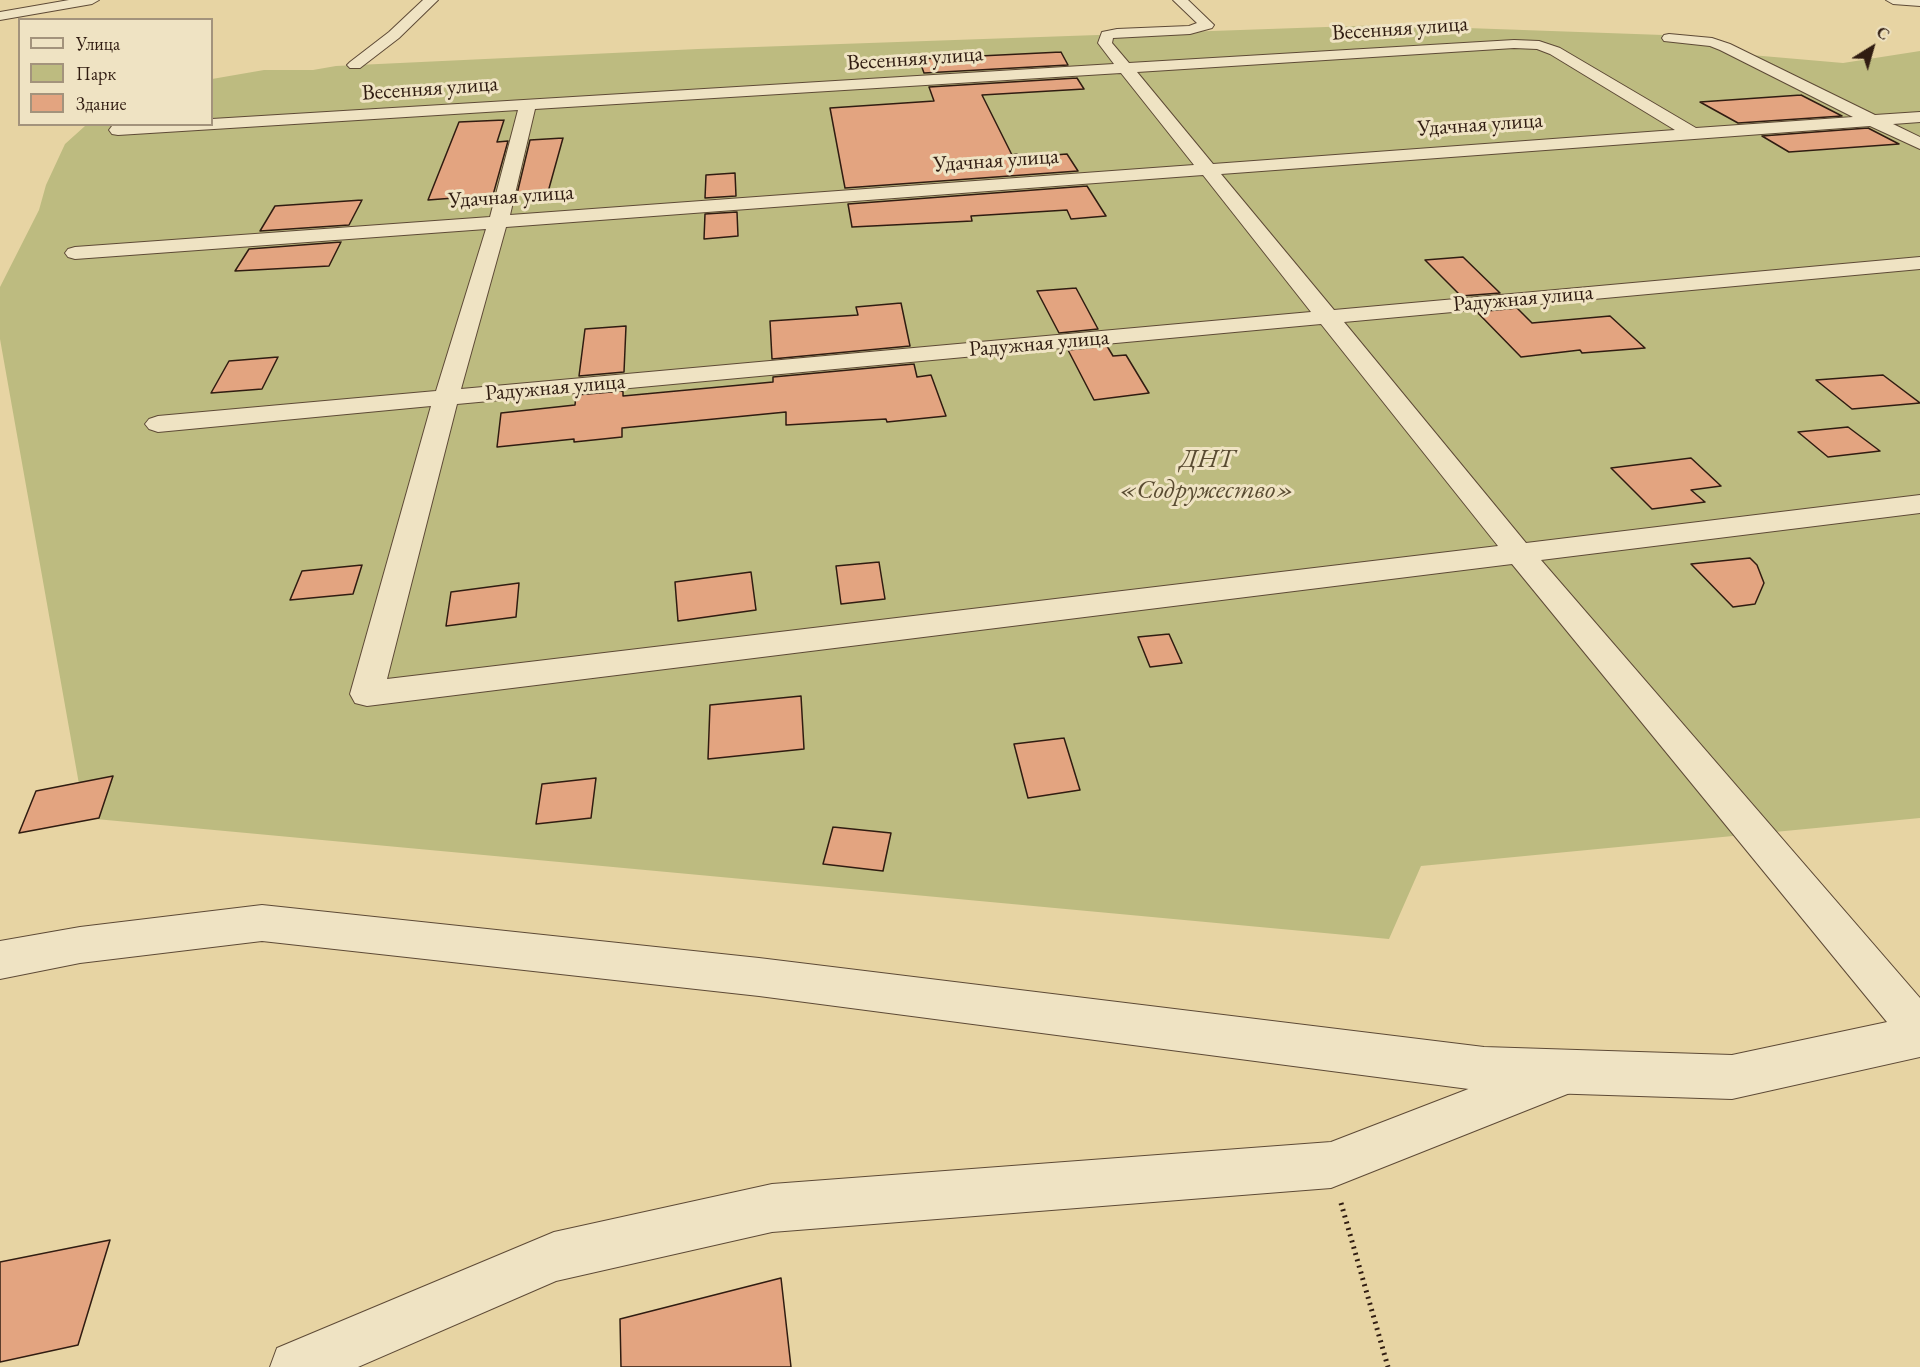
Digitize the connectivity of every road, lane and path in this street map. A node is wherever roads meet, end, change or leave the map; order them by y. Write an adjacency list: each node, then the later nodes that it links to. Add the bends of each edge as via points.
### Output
1 (92, 0): 6 (street)
2 (431, 0): 8 (street)
3 (1180, 0): 9 (street, via 1207,25 1190,30 1107,35 1105,43)
4 (1893, 0): 5 (street)
5 (1920, 2)
6 (0, 16)
7 (1668, 38): 12 (street, via 1725,47)
8 (355, 65)
9 (1126, 69): 10 (street, Весенняя улица); 16 (street, Весенняя улица, via 1539,45); 18 (street)
10 (528, 105): 13 (street, Весенняя улица); 19 (street)
11 (1920, 117): 12 (street, Удачная улица)
12 (1873, 121): 16 (street, Удачная улица); 17 (street)
13 (213, 124)
14 (184, 126): 15 (street, Весенняя улица)
15 (118, 130)
16 (1692, 133): 18 (street, Удачная улица)
17 (1920, 144)
18 (1208, 170): 19 (street, Удачная улица); 22 (street)
19 (498, 222): 20 (street, Удачная улица); 23 (street)
20 (75, 253)
21 (1920, 262): 22 (street, Радужная улица)
22 (1327, 317): 23 (street, Радужная улица); 26 (street)
23 (446, 398): 24 (street, Радужная улица); 26 (street, via 368,694)
24 (158, 424)
25 (1920, 504): 26 (street)
26 (1518, 553): 28 (street)
27 (0, 960): 30 (street, via 80,945 262,923 759,977 1484,1070)
28 (1920, 1030)
29 (1920, 1036): 30 (street, via 1732,1077)
30 (1569, 1072): 31 (street)
31 (1331, 1166): 32 (street, via 772,1208 554,1257); 33 (path)
32 (296, 1367)
33 (1388, 1367)

